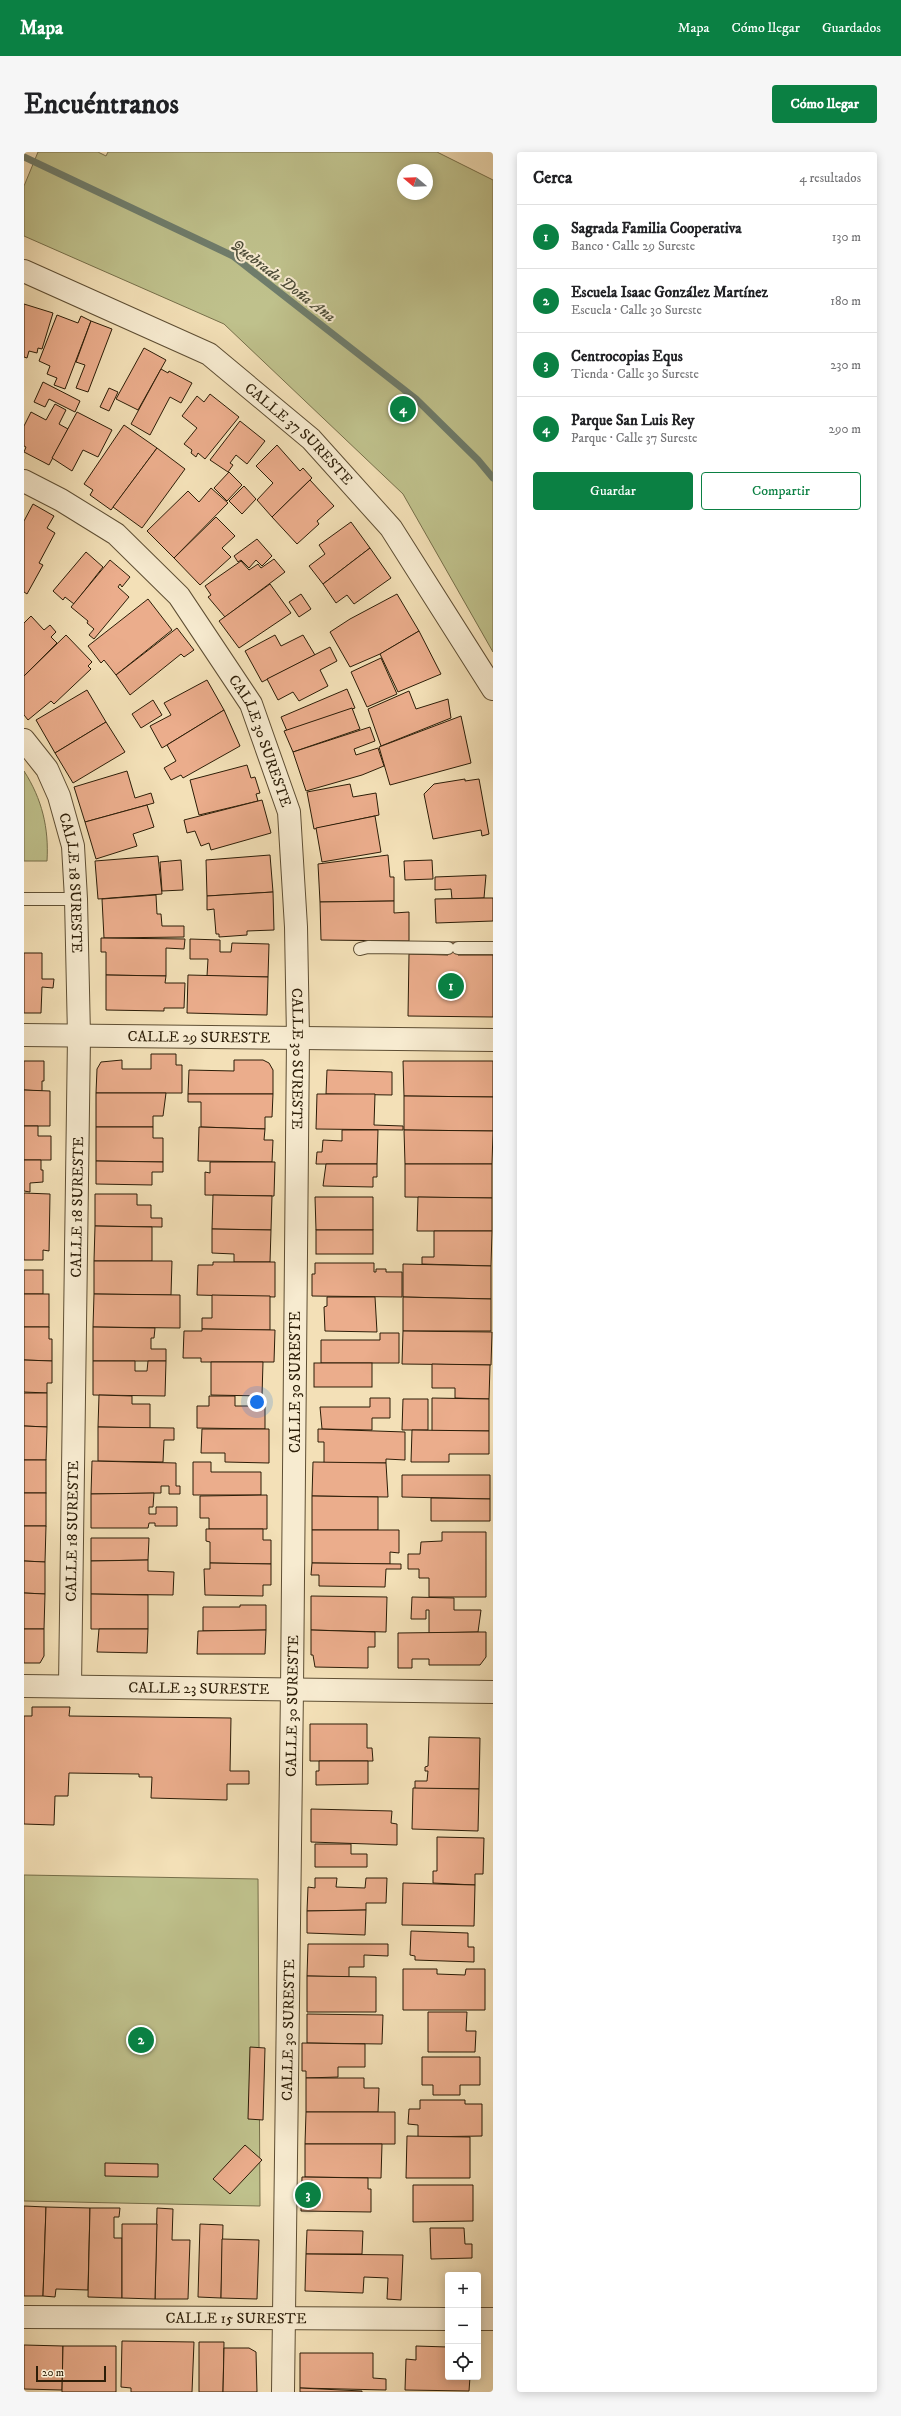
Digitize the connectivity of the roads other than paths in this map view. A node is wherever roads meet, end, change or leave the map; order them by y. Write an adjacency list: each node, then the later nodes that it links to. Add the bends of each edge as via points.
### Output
1 (24, 271): 3 (street, CALLE 37 SURESTE, via 209,354 311,439 391,528)
2 (24, 480): 11 (street, CALLE 30 SURESTE, via 116,534 179,596 251,704 289,812 296,927)
3 (493, 688)
4 (24, 740): 6 (street, CALLE 18 SURESTE, via 47,769 59,796 73,846)
5 (24, 898): 6 (lane)
6 (76, 899): 10 (street, CALLE 18 SURESTE)
7 (493, 948): 8 (lane, via 368,947)
8 (360, 950)
9 (24, 1035): 10 (street, CALLE 29 SURESTE)
10 (79, 1036): 11 (street, CALLE 29 SURESTE); 14 (street, CALLE 18 SURESTE)
11 (298, 1037): 12 (street, CALLE 29 SURESTE); 15 (street, CALLE 30 SURESTE)
12 (493, 1040)
13 (24, 1686): 14 (street, CALLE 23 SURESTE)
14 (70, 1686): 15 (street, CALLE 23 SURESTE)
15 (292, 1690): 16 (street, CALLE 23 SURESTE); 21 (street, CALLE 30 SURESTE)
16 (493, 1692)
17 (24, 2317): 21 (street, CALLE 15 SURESTE)
18 (445, 2319): 21 (street, CALLE 15 SURESTE)
19 (481, 2319): 20 (street)
20 (493, 2319)
21 (284, 2320): 22 (street, CALLE 30 SURESTE)
22 (283, 2392)

